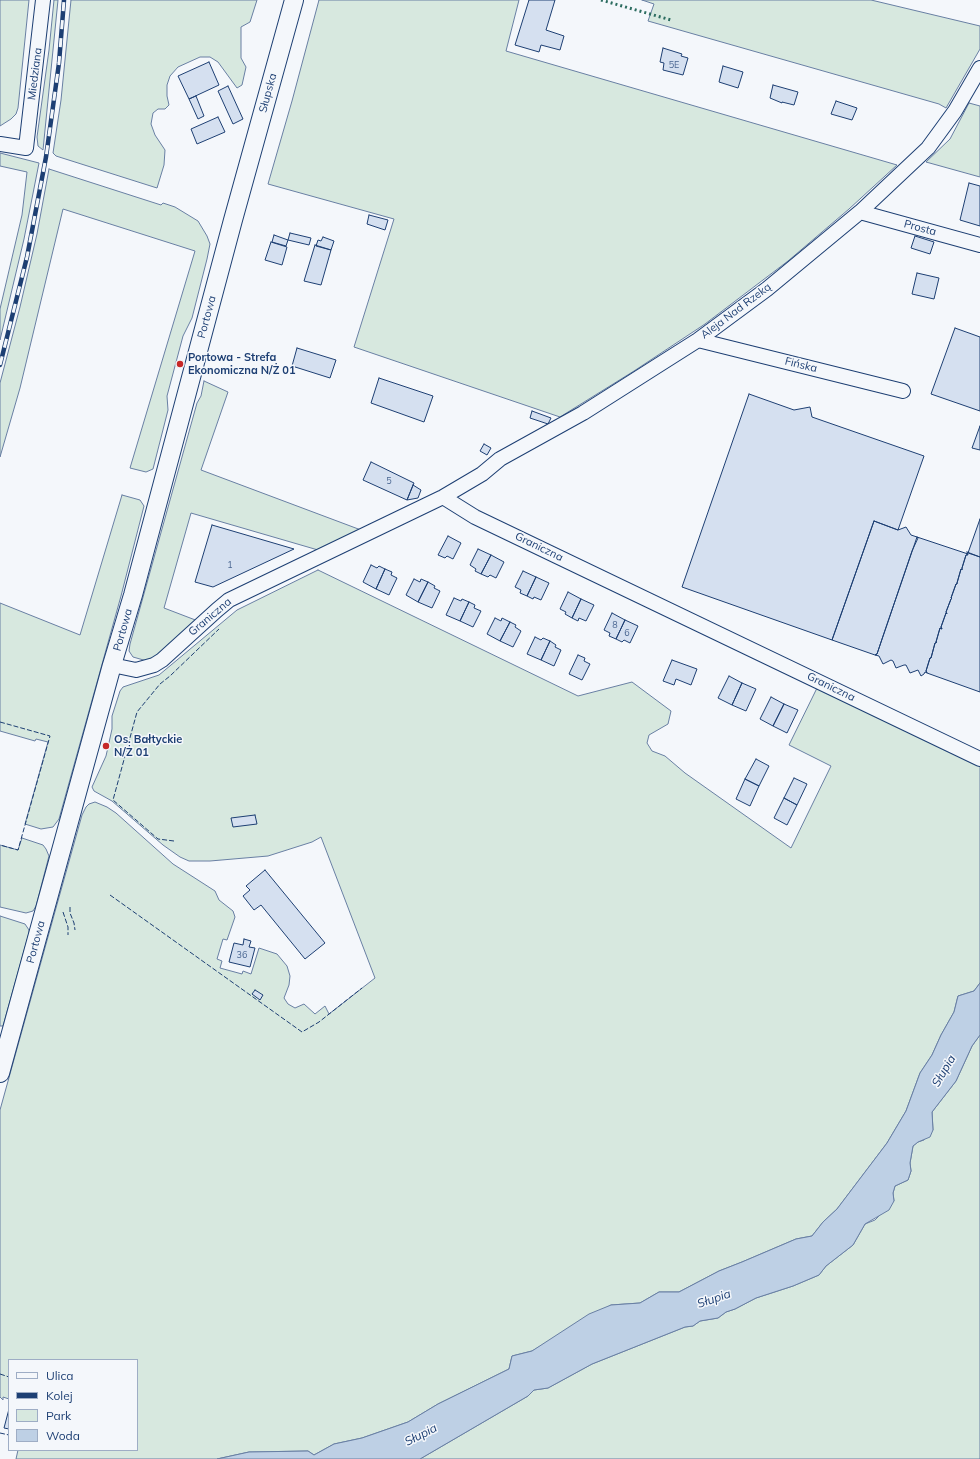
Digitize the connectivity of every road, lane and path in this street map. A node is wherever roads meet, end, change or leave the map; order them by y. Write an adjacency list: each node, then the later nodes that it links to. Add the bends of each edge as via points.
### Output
1 (43, 0): 4 (street, Miedziana, via 26,148)
2 (294, 0): 5 (main road, Słupska)
3 (980, 68): 6 (street, Aleja Nad Rzeką, via 955,111 928,148)
4 (0, 144)
5 (243, 185): 11 (main road, Portowa)
6 (860, 212): 7 (street, Prosta); 8 (street, Aleja Nad Rzeką, via 767,289)
7 (980, 245)
8 (698, 340): 9 (street, Fińska); 10 (street, Aleja Nad Rzeką, via 583,413 500,459 482,474)
9 (903, 391)
10 (444, 496): 11 (street, Graniczna, via 238,595 216,610 154,665 136,670); 12 (street, Graniczna, via 476,517)
11 (112, 665): 13 (main road, Portowa)
12 (980, 759)
13 (0, 1073)

